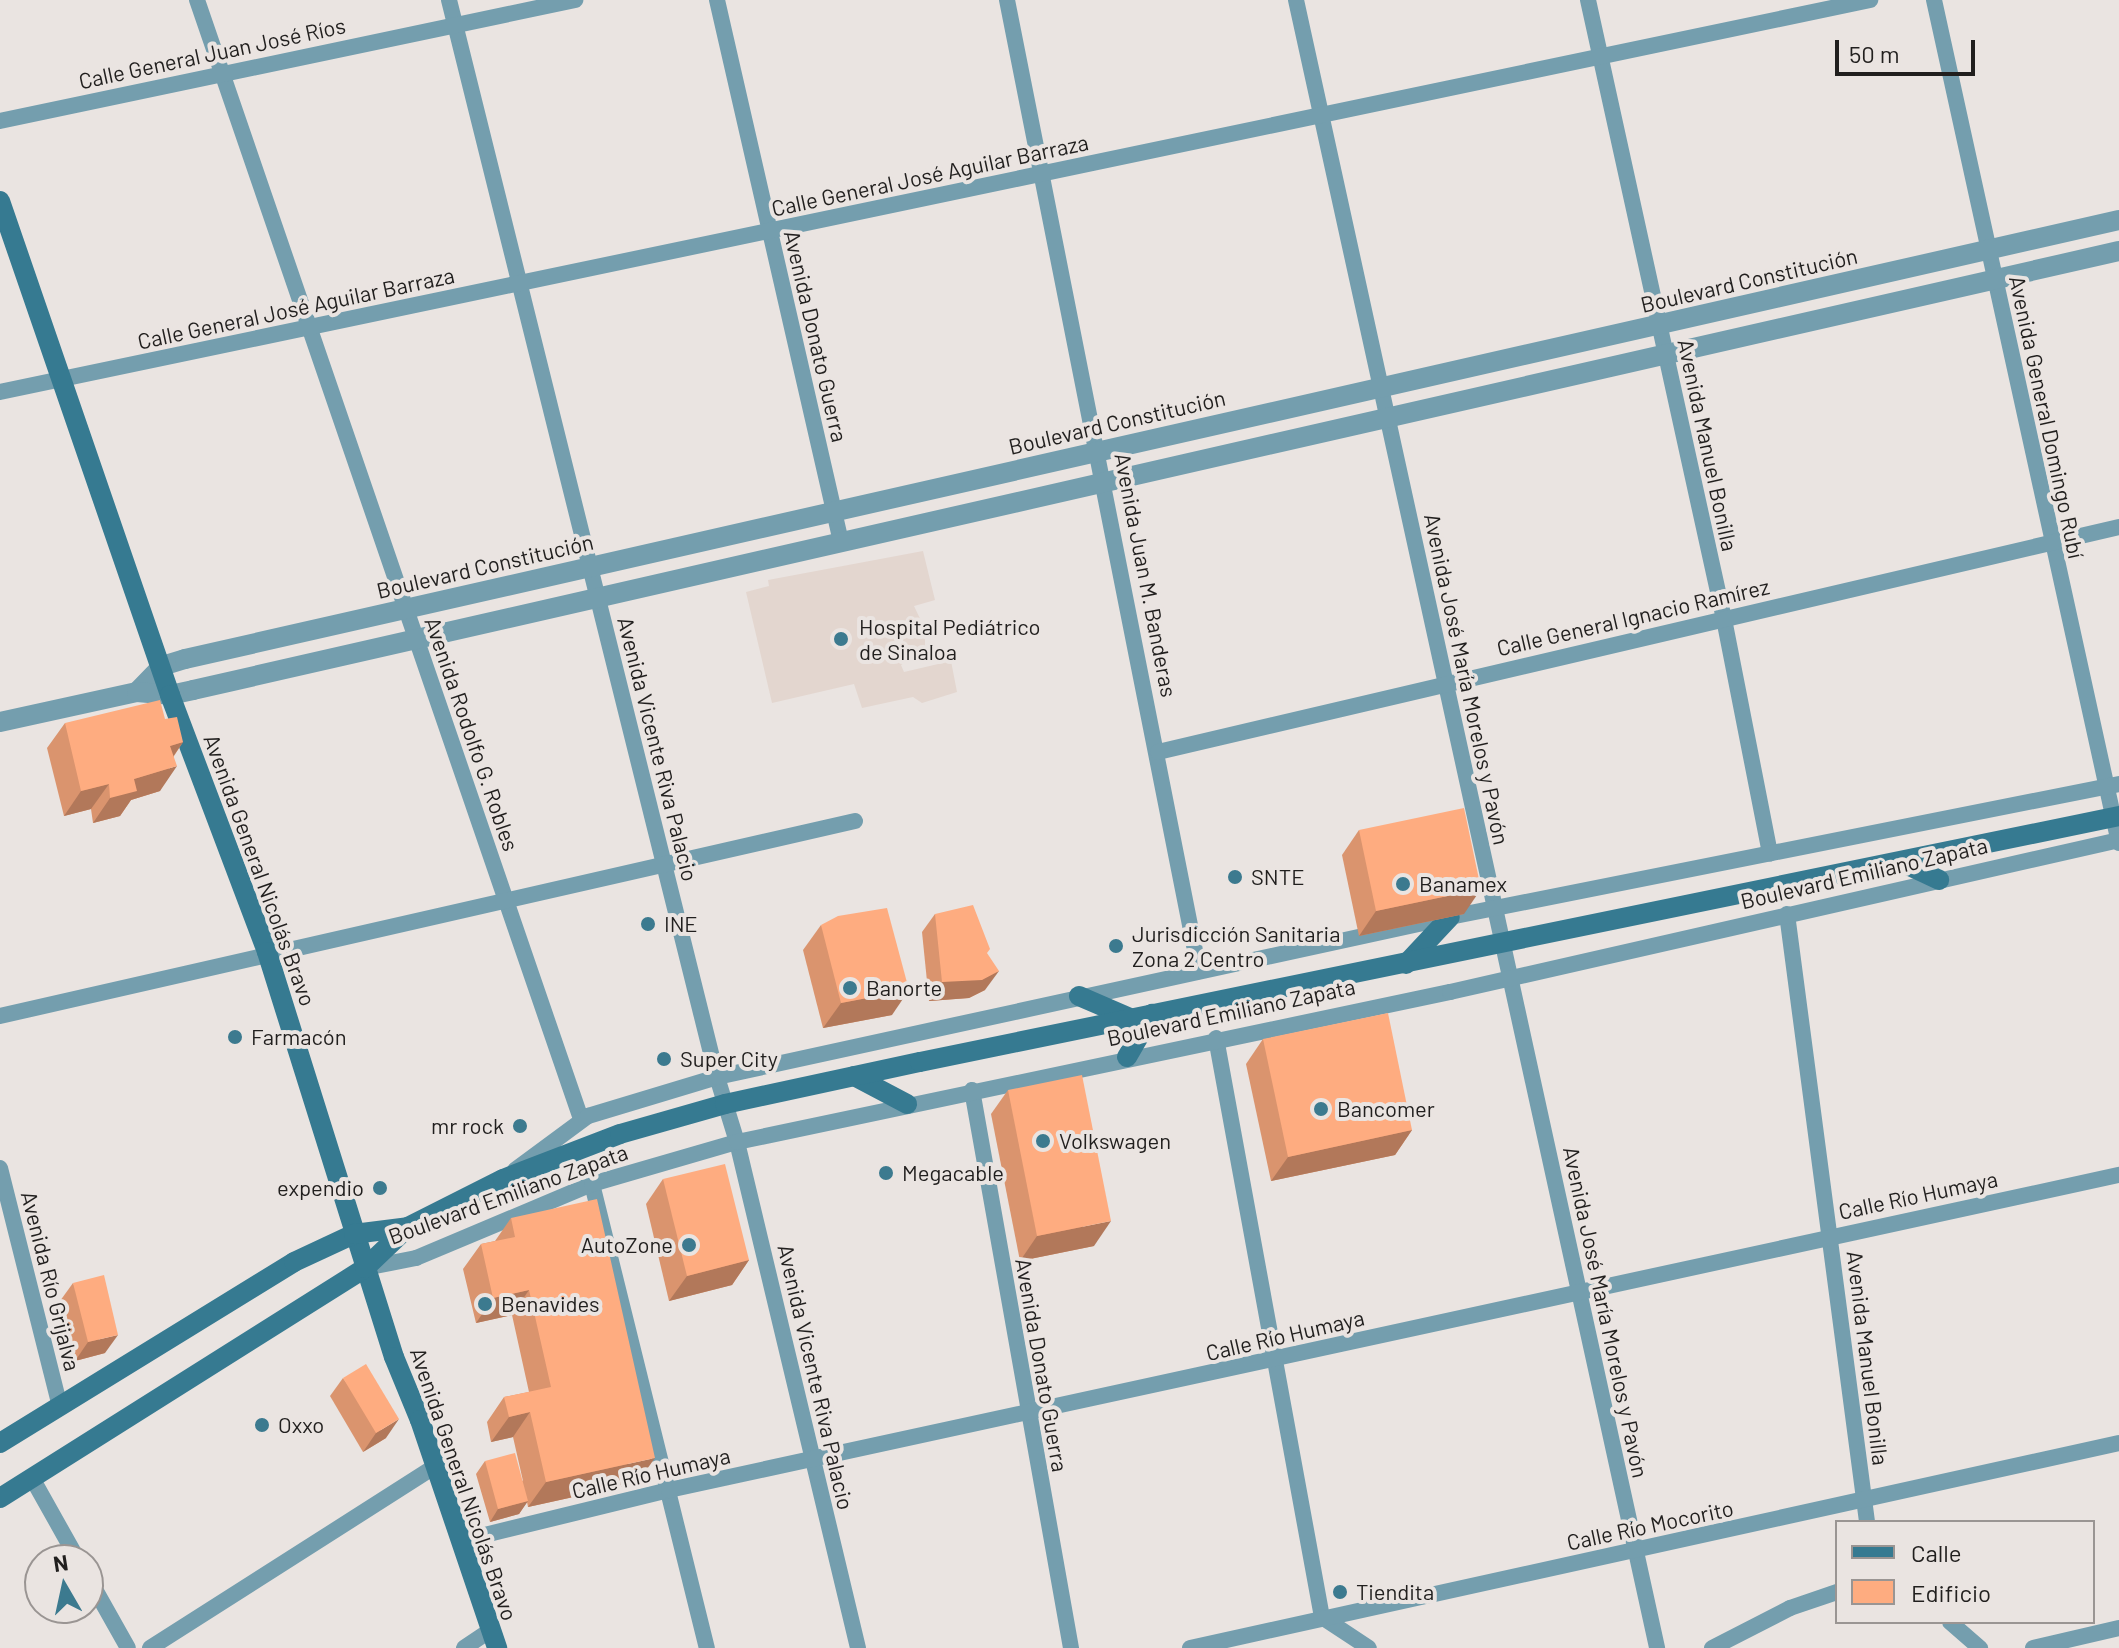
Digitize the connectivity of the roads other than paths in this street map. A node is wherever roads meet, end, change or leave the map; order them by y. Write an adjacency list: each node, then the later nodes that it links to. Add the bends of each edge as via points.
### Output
1 (197, 0): 12 (street, Avenida Rodolfo G. Robles)
2 (449, 0): 10 (street, Avenida Vicente Riva Palacio)
3 (575, 0): 10 (street, Calle General Juan José Ríos)
4 (717, 0): 18 (street, Avenida Donato Guerra)
5 (1007, 0): 15 (street, Avenida Juan M. Banderas)
6 (1296, 0): 13 (street, Avenida José María Morelos y Pavón)
7 (1588, 0): 11 (street, Avenida Manuel Bonilla)
8 (1870, 0): 11 (street, Calle General José Aguilar Barraza)
9 (1934, 0): 19 (street, Avenida General Domingo Rubí)
10 (455, 25): 12 (street, Calle General Juan José Ríos); 22 (street, Avenida Vicente Riva Palacio)
11 (1600, 57): 13 (street, Calle General José Aguilar Barraza); 23 (street, Avenida Manuel Bonilla)
12 (223, 72): 14 (street, Calle General Juan José Ríos); 24 (street, Avenida Rodolfo G. Robles)
13 (1321, 115): 15 (street, Calle General José Aguilar Barraza); 27 (street, Avenida José María Morelos y Pavón)
14 (0, 121)
15 (1043, 174): 18 (street, Calle General José Aguilar Barraza); 30 (street, Avenida Juan M. Banderas)
16 (0, 201): 26 (main road, Avenida General Nicolás Bravo)
17 (2119, 220): 19 (street, Boulevard Constitución)
18 (769, 231): 22 (street, Calle General José Aguilar Barraza); 32 (street, Avenida Donato Guerra)
19 (1988, 250): 21 (street, Avenida General Domingo Rubí); 23 (street, Boulevard Constitución)
20 (2119, 251): 21 (street)
21 (1995, 279): 25 (street); 35 (street, Avenida General Domingo Rubí)
22 (521, 283): 24 (street, Calle General José Aguilar Barraza); 36 (street, Avenida Vicente Riva Palacio)
23 (1659, 325): 25 (street, Avenida Manuel Bonilla); 27 (street, Boulevard Constitución)
24 (313, 327): 26 (street, Calle General José Aguilar Barraza); 38 (street, Avenida Rodolfo G. Robles)
25 (1666, 354): 29 (street); 39 (street, Avenida Manuel Bonilla)
26 (63, 379): 28 (street, Calle General José Aguilar Barraza); 41 (main road, Avenida General Nicolás Bravo)
27 (1381, 387): 29 (street, Avenida José María Morelos y Pavón); 30 (street, Boulevard Constitución)
28 (0, 392)
29 (1388, 418): 31 (street); 42 (street, Avenida José María Morelos y Pavón)
30 (1100, 451): 31 (street, Avenida Juan M. Banderas); 32 (street, Boulevard Constitución)
31 (1105, 482): 34 (street); 46 (street, Avenida Juan M. Banderas)
32 (833, 511): 34 (street, Avenida Donato Guerra); 36 (street, Boulevard Constitución)
33 (2119, 527): 35 (street, Calle General Ignacio Ramírez)
34 (841, 542): 37 (street)
35 (2052, 542): 39 (street, Calle General Ignacio Ramírez); 47 (street, Avenida General Domingo Rubí)
36 (591, 566): 37 (street, Avenida Vicente Riva Palacio); 38 (street, Boulevard Constitución)
37 (597, 598): 40 (street); 52 (street, Avenida Vicente Riva Palacio)
38 (404, 609): 40 (street, Avenida Rodolfo G. Robles); 41 (street, Boulevard Constitución)
39 (1724, 619): 42 (street, Calle General Ignacio Ramírez); 51 (street, Avenida Manuel Bonilla)
40 (416, 639): 44 (street); 55 (street, Avenida Rodolfo G. Robles)
41 (162, 666): 43 (street); 44 (main road, Avenida General Nicolás Bravo)
42 (1446, 684): 46 (street, Calle General Ignacio Ramírez); 56 (street, Avenida José María Morelos y Pavón)
43 (137, 692): 44 (street); 45 (street)
44 (170, 695): 60 (main road, Avenida General Nicolás Bravo)
45 (0, 722)
46 (1158, 752): 62 (street, Avenida Juan M. Banderas)
47 (2112, 785): 48 (street, Avenida General Domingo Rubí); 51 (street, Boulevard Emiliano Zapata)
48 (2116, 817): 50 (street, Avenida General Domingo Rubí); 53 (main road, Boulevard Emiliano Zapata)
49 (855, 821): 52 (street)
50 (2119, 841): 54 (street, Boulevard Emiliano Zapata)
51 (1770, 854): 56 (street, Boulevard Emiliano Zapata)
52 (665, 862): 55 (street); 71 (street, Avenida Vicente Riva Palacio)
53 (1903, 863): 54 (main road); 59 (main road, Boulevard Emiliano Zapata)
54 (1939, 880): 57 (street, Boulevard Emiliano Zapata)
55 (506, 898): 60 (street); 75 (street, Avenida Rodolfo G. Robles)
56 (1495, 908): 58 (street, Boulevard Emiliano Zapata); 59 (street, Avenida José María Morelos y Pavón)
57 (1787, 914): 63 (street, Boulevard Emiliano Zapata); 83 (street, Avenida Manuel Bonilla)
58 (1450, 917): 61 (main road); 62 (street, Boulevard Emiliano Zapata)
59 (1502, 943): 61 (main road, Boulevard Emiliano Zapata); 63 (street, Avenida José María Morelos y Pavón)
60 (267, 952): 66 (street); 82 (main road, Avenida General Nicolás Bravo)
61 (1406, 964): 65 (main road, Boulevard Emiliano Zapata)
62 (1199, 971): 64 (street, Boulevard Emiliano Zapata)
63 (1510, 978): 68 (street, Boulevard Emiliano Zapata); 85 (street, Avenida José María Morelos y Pavón)
64 (1079, 996): 67 (main road); 71 (street, Boulevard Emiliano Zapata)
65 (1152, 1014): 67 (main road, Boulevard Emiliano Zapata); 69 (main road)
66 (0, 1016)
67 (1130, 1018): 70 (main road, Boulevard Emiliano Zapata)
68 (1216, 1038): 69 (street, Boulevard Emiliano Zapata); 86 (street)
69 (1127, 1057): 72 (street, Boulevard Emiliano Zapata)
70 (854, 1076): 73 (main road, Boulevard Emiliano Zapata); 74 (main road)
71 (717, 1077): 73 (street, Avenida Vicente Riva Palacio); 75 (street, Boulevard Emiliano Zapata)
72 (972, 1090): 74 (street, Boulevard Emiliano Zapata); 88 (street, Avenida Donato Guerra)
73 (725, 1104): 76 (street, Avenida Vicente Riva Palacio); 79 (main road, Boulevard Emiliano Zapata, via 594,1142)
74 (907, 1104): 76 (street, Boulevard Emiliano Zapata)
75 (581, 1119): 79 (street, Boulevard Emiliano Zapata)
76 (737, 1142): 80 (street, Boulevard Emiliano Zapata); 91 (street, Avenida Vicente Riva Palacio)
77 (0, 1168): 87 (street, Avenida Río Grijalva)
78 (2119, 1175): 83 (street, Calle Río Humaya)
79 (503, 1179): 81 (main road, Boulevard Emiliano Zapata)
80 (592, 1184): 84 (street, Boulevard Emiliano Zapata, via 416,1258); 94 (street)
81 (408, 1227): 82 (main road, Boulevard Emiliano Zapata); 84 (main road, Boulevard Emiliano Zapata)
82 (354, 1234): 84 (main road, Avenida General Nicolás Bravo); 87 (main road, Boulevard Emiliano Zapata, via 294,1262)
83 (1830, 1236): 85 (street, Calle Río Humaya); 96 (street, Avenida Manuel Bonilla)
84 (365, 1268): 92 (main road, Avenida General Nicolás Bravo); 93 (main road, Boulevard Emiliano Zapata)
85 (1578, 1290): 86 (street, Calle Río Humaya); 100 (street, Avenida José María Morelos y Pavón)
86 (1276, 1360): 88 (street, Calle Río Humaya); 103 (street)
87 (60, 1406): 89 (main road, Boulevard Emiliano Zapata)
88 (1027, 1413): 91 (street, Calle Río Humaya); 112 (street, Avenida Donato Guerra)
89 (0, 1443)
90 (2119, 1443): 96 (street, Calle Río Mocorito)
91 (814, 1460): 94 (street, Calle Río Humaya); 111 (street, Avenida Vicente Riva Palacio)
92 (436, 1466): 98 (main road, Avenida General Nicolás Bravo); 108 (street)
93 (32, 1478): 95 (main road, Boulevard Emiliano Zapata); 99 (street)
94 (669, 1490): 98 (street, Calle Río Humaya); 110 (street)
95 (0, 1498)
96 (1865, 1500): 97 (street, Avenida Manuel Bonilla); 100 (street, Calle Río Mocorito)
97 (1867, 1520)
98 (460, 1541): 106 (main road, Avenida General Nicolás Bravo)
99 (69, 1544)
100 (1635, 1551): 103 (street, Calle Río Mocorito); 115 (street, Avenida José María Morelos y Pavón)
101 (1835, 1593): 116 (street, via 1790,1608)
102 (104, 1605): 107 (street)
103 (1322, 1617): 113 (street, Calle Río Mocorito); 114 (street)
104 (1952, 1624): 117 (street)
105 (2119, 1628): 118 (street)
106 (494, 1639): 109 (street)
107 (128, 1648)
108 (150, 1648)
109 (464, 1648)
110 (707, 1648)
111 (858, 1648)
112 (1071, 1648)
113 (1190, 1648)
114 (1369, 1648)
115 (1657, 1648)
116 (1712, 1648)
117 (1980, 1648)
118 (2033, 1648)

